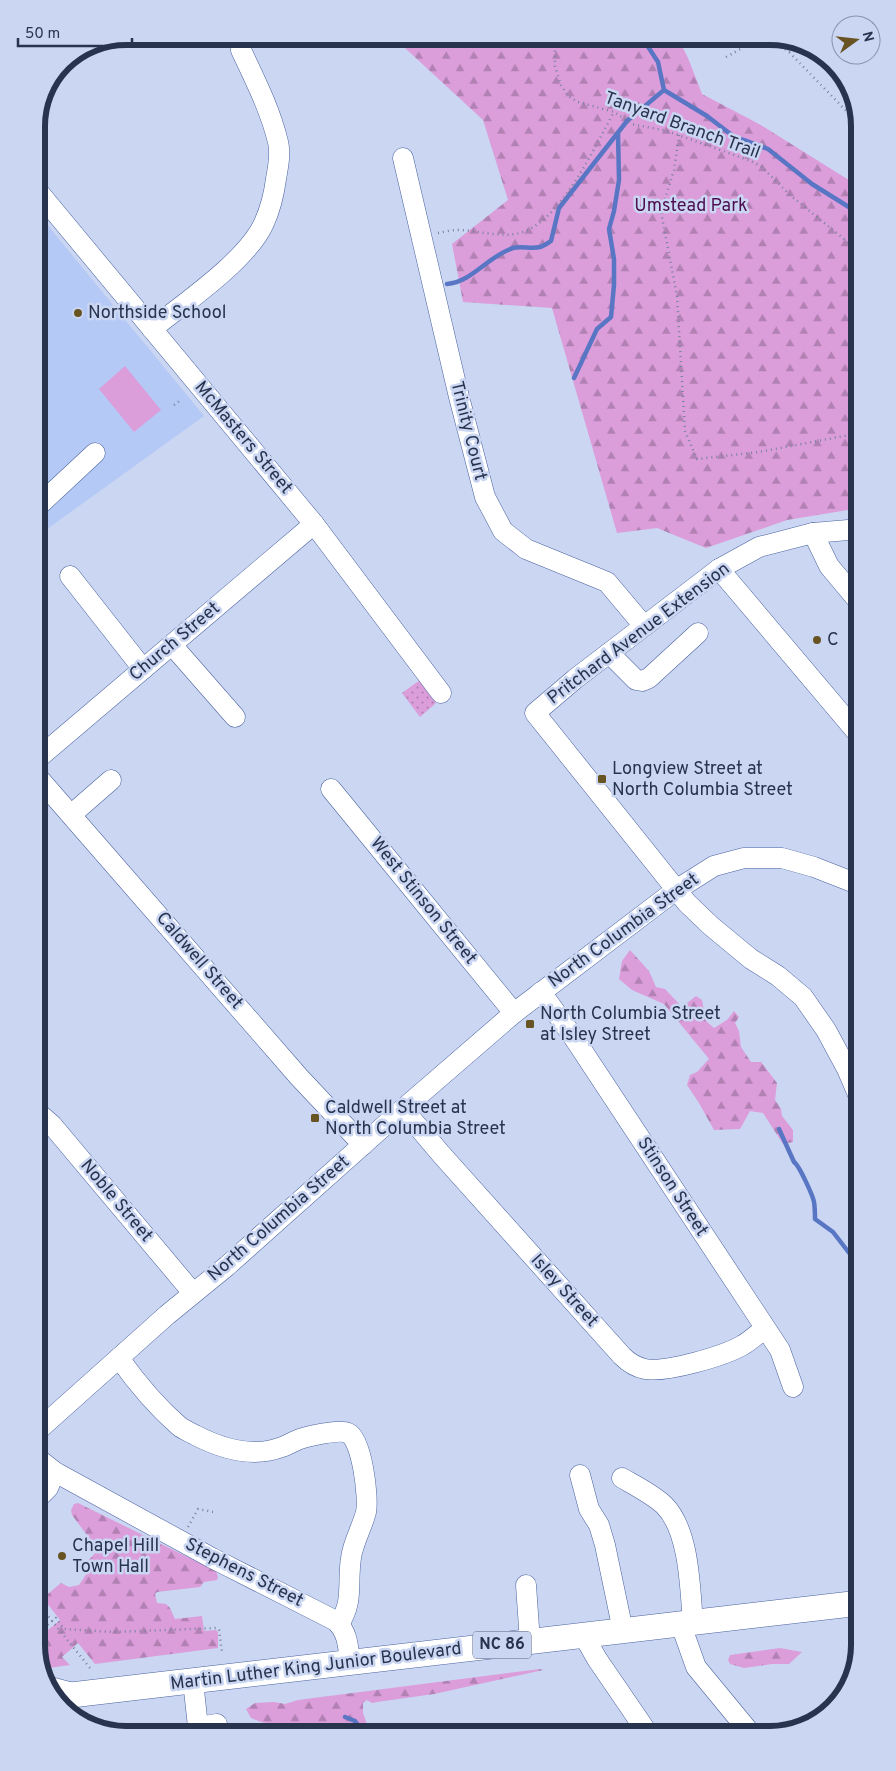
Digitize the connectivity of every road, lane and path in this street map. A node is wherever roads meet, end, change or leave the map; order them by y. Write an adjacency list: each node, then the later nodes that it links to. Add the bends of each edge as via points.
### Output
1 (556, 45): 8 (path, Tanyard Branch Trail, via 555,66 560,85 568,96)
2 (750, 45): 7 (path)
3 (781, 46): 6 (path)
4 (794, 48): 6 (path)
5 (241, 50): 15 (street, via 267,106 278,143 274,192 264,224 249,246 222,272)
6 (789, 52): 9 (path)
7 (726, 57)
8 (614, 112): 10 (path, Tanyard Branch Trail, via 632,124); 13 (path, via 576,180 551,213 535,226 516,234 457,230)
9 (849, 113)
10 (679, 135): 14 (path, Tanyard Branch Trail, via 762,167 790,195); 18 (path, via 674,170 661,212 677,296 685,431 697,459 759,452)
11 (403, 158): 13 (street, Trinity Court)
12 (45, 200): 15 (street, McMasters Street)
13 (422, 236): 27 (street, Trinity Court, via 484,496 503,531 526,549 607,582)
14 (851, 244)
15 (152, 329): 21 (street, McMasters Street)
16 (181, 400): 17 (path)
17 (174, 405)
18 (851, 435)
19 (95, 453): 20 (street)
20 (45, 496)
21 (314, 524): 29 (street, Church Street); 32 (street, McMasters Street)
22 (851, 530): 23 (street, Pritchard Avenue Extension)
23 (813, 533): 24 (street, Pritchard Avenue Extension, via 759,547); 26 (street, via 829,566)
24 (719, 569): 27 (street, Pritchard Avenue Extension); 34 (street)
25 (70, 576): 31 (street)
26 (851, 592)
27 (644, 626): 30 (street, Pritchard Avenue Extension)
28 (698, 633): 30 (street, via 642,681 636,680)
29 (172, 645): 31 (street, Church Street); 33 (street)
30 (609, 653): 41 (street, Pritchard Avenue Extension, via 535,713)
31 (143, 669): 35 (street, Church Street)
32 (441, 693)
33 (235, 717)
34 (851, 725)
35 (45, 752)
36 (111, 780): 39 (street)
37 (45, 785): 39 (street, Caldwell Street)
38 (332, 789): 43 (street, West Stinson Street)
39 (72, 814): 47 (street, Caldwell Street, via 299,1077)
40 (851, 881): 41 (street, North Columbia Street, via 782,858 744,858 714,866)
41 (676, 890): 42 (street, North Columbia Street); 44 (street, via 711,926 803,997 826,1030)
42 (541, 992): 43 (street, North Columbia Street); 49 (street, Stinson Street)
43 (514, 1013): 45 (street, North Columbia Street)
44 (851, 1078)
45 (403, 1109): 47 (street, North Columbia Street); 49 (street, Isley Street, via 632,1365 655,1370 672,1368 729,1351)
46 (45, 1119): 48 (street, Noble Street)
47 (363, 1145): 48 (street, North Columbia Street)
48 (194, 1293): 50 (street, North Columbia Street)
49 (765, 1328): 51 (street, Stinson Street, via 780,1350)
50 (119, 1358): 52 (street, North Columbia Street); 64 (street, via 158,1407 180,1427 220,1447 260,1451 339,1432 354,1438 368,1498 351,1556 348,1605)
51 (792, 1387)
52 (45, 1424)
53 (45, 1464): 54 (street, Stephens Street)
54 (55, 1472): 57 (street); 64 (street, Stephens Street)
55 (580, 1475): 67 (street, via 589,1509 606,1545)
56 (622, 1478): 65 (street, via 649,1494 676,1521 684,1544)
57 (45, 1491)
58 (213, 1512): 59 (path, via 198,1508)
59 (187, 1529)
60 (526, 1585): 69 (street)
61 (851, 1604): 65 (main road, Martin Luther King Junior Boulevard / NC 86)
62 (45, 1612): 63 (path)
63 (53, 1622): 66 (path); 70 (path, via 56,1618 64,1628 114,1632 217,1628); 72 (path)
64 (340, 1624): 71 (street, via 347,1637)
65 (687, 1624): 67 (main road, Martin Luther King Junior Boulevard / NC 86); 79 (street, via 696,1668)
66 (45, 1628)
67 (623, 1631): 68 (main road, Martin Luther King Junior Boulevard / NC 86)
68 (584, 1636): 69 (main road, Martin Luther King Junior Boulevard / NC 86); 78 (street)
69 (530, 1642): 71 (main road, Martin Luther King Junior Boulevard / NC 86)
70 (222, 1652)
71 (350, 1662): 73 (main road, Martin Luther King Junior Boulevard / NC 86)
72 (90, 1668)
73 (193, 1681): 74 (main road, Martin Luther King Junior Boulevard / NC 86); 75 (street)
74 (63, 1695)
75 (198, 1726)
76 (204, 1726): 77 (street)
77 (217, 1726)
78 (643, 1726)
79 (744, 1726)

